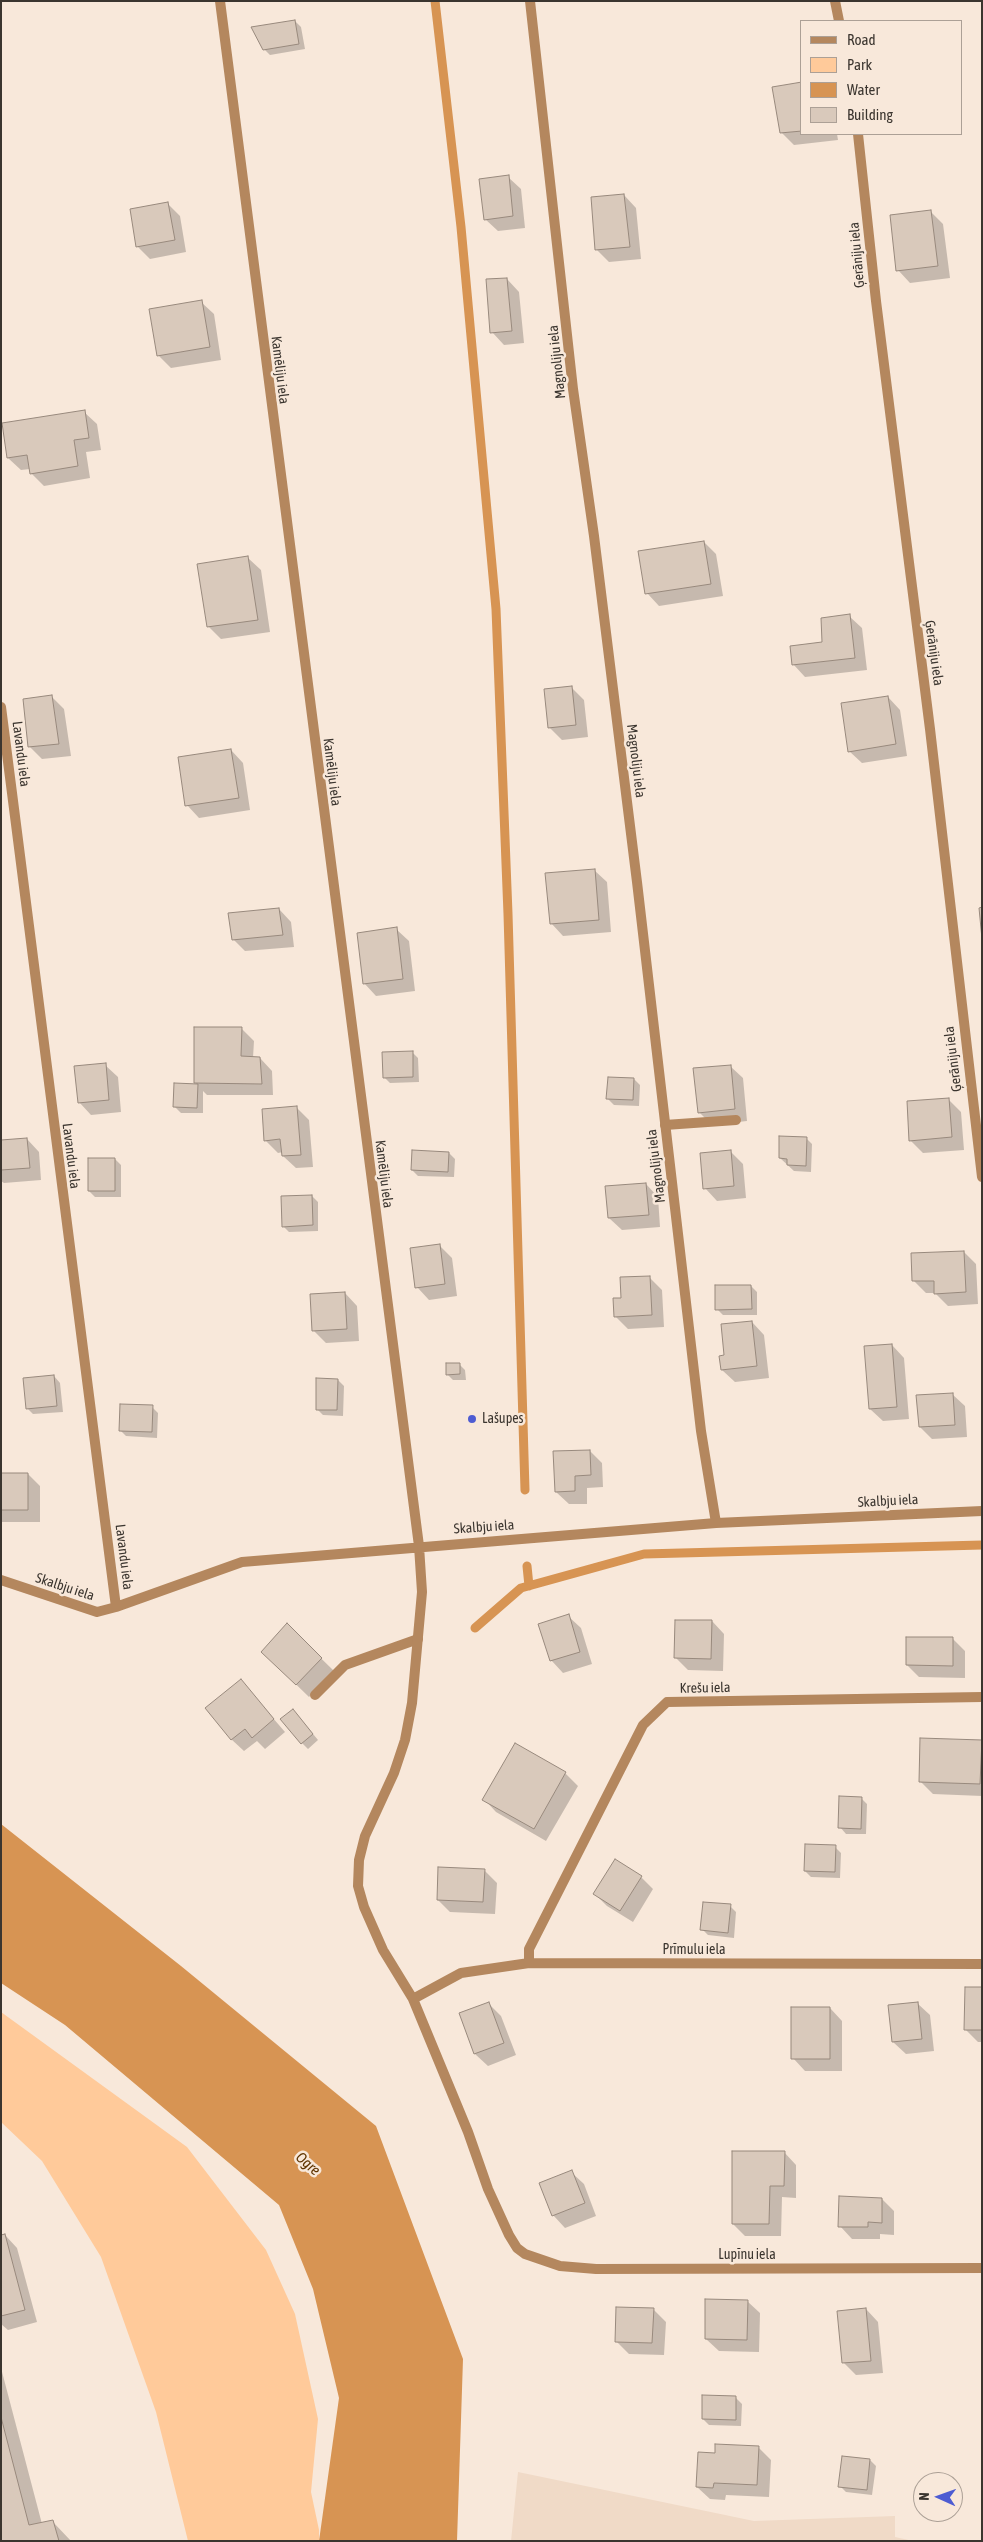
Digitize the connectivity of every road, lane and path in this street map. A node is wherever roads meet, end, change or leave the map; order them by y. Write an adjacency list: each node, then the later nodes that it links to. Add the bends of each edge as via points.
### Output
1 (220, 1): 12 (street, Kamēliju iela)
2 (835, 1): 4 (street)
3 (531, 2): 8 (street, Magnoliju iela, via 573,389)
4 (839, 20)
5 (858, 135): 9 (street, Ģerāniju iela)
6 (1, 708): 14 (street, Lavandu iela)
7 (736, 1120): 8 (street)
8 (665, 1125): 11 (street, Magnoliju iela)
9 (982, 1177)
10 (982, 1510): 11 (street, Skalbju iela)
11 (716, 1523): 12 (street, Skalbju iela)
12 (419, 1546): 14 (street, Skalbju iela, via 242,1562); 15 (street, Kamēliju iela, via 422,1592)
13 (1, 1580): 14 (street, Skalbju iela, via 97,1612)
14 (116, 1608)
15 (418, 1639): 16 (street, via 345,1664); 20 (street, Kamēliju iela, via 405,1740 394,1773 365,1836 359,1860 358,1886 383,1950)
16 (315, 1695)
17 (982, 1697): 18 (street, Krešu iela, via 667,1702 644,1725 530,1949)
18 (530, 1963): 19 (street, Prīmulu iela); 20 (street, Prīmulu iela, via 461,1973)
19 (982, 1964)
20 (414, 1999): 21 (street, Kamēliju iela, via 488,2189)
21 (517, 2248): 22 (street, Lupīnu iela, via 541,2261 586,2269)
22 (982, 2268)

